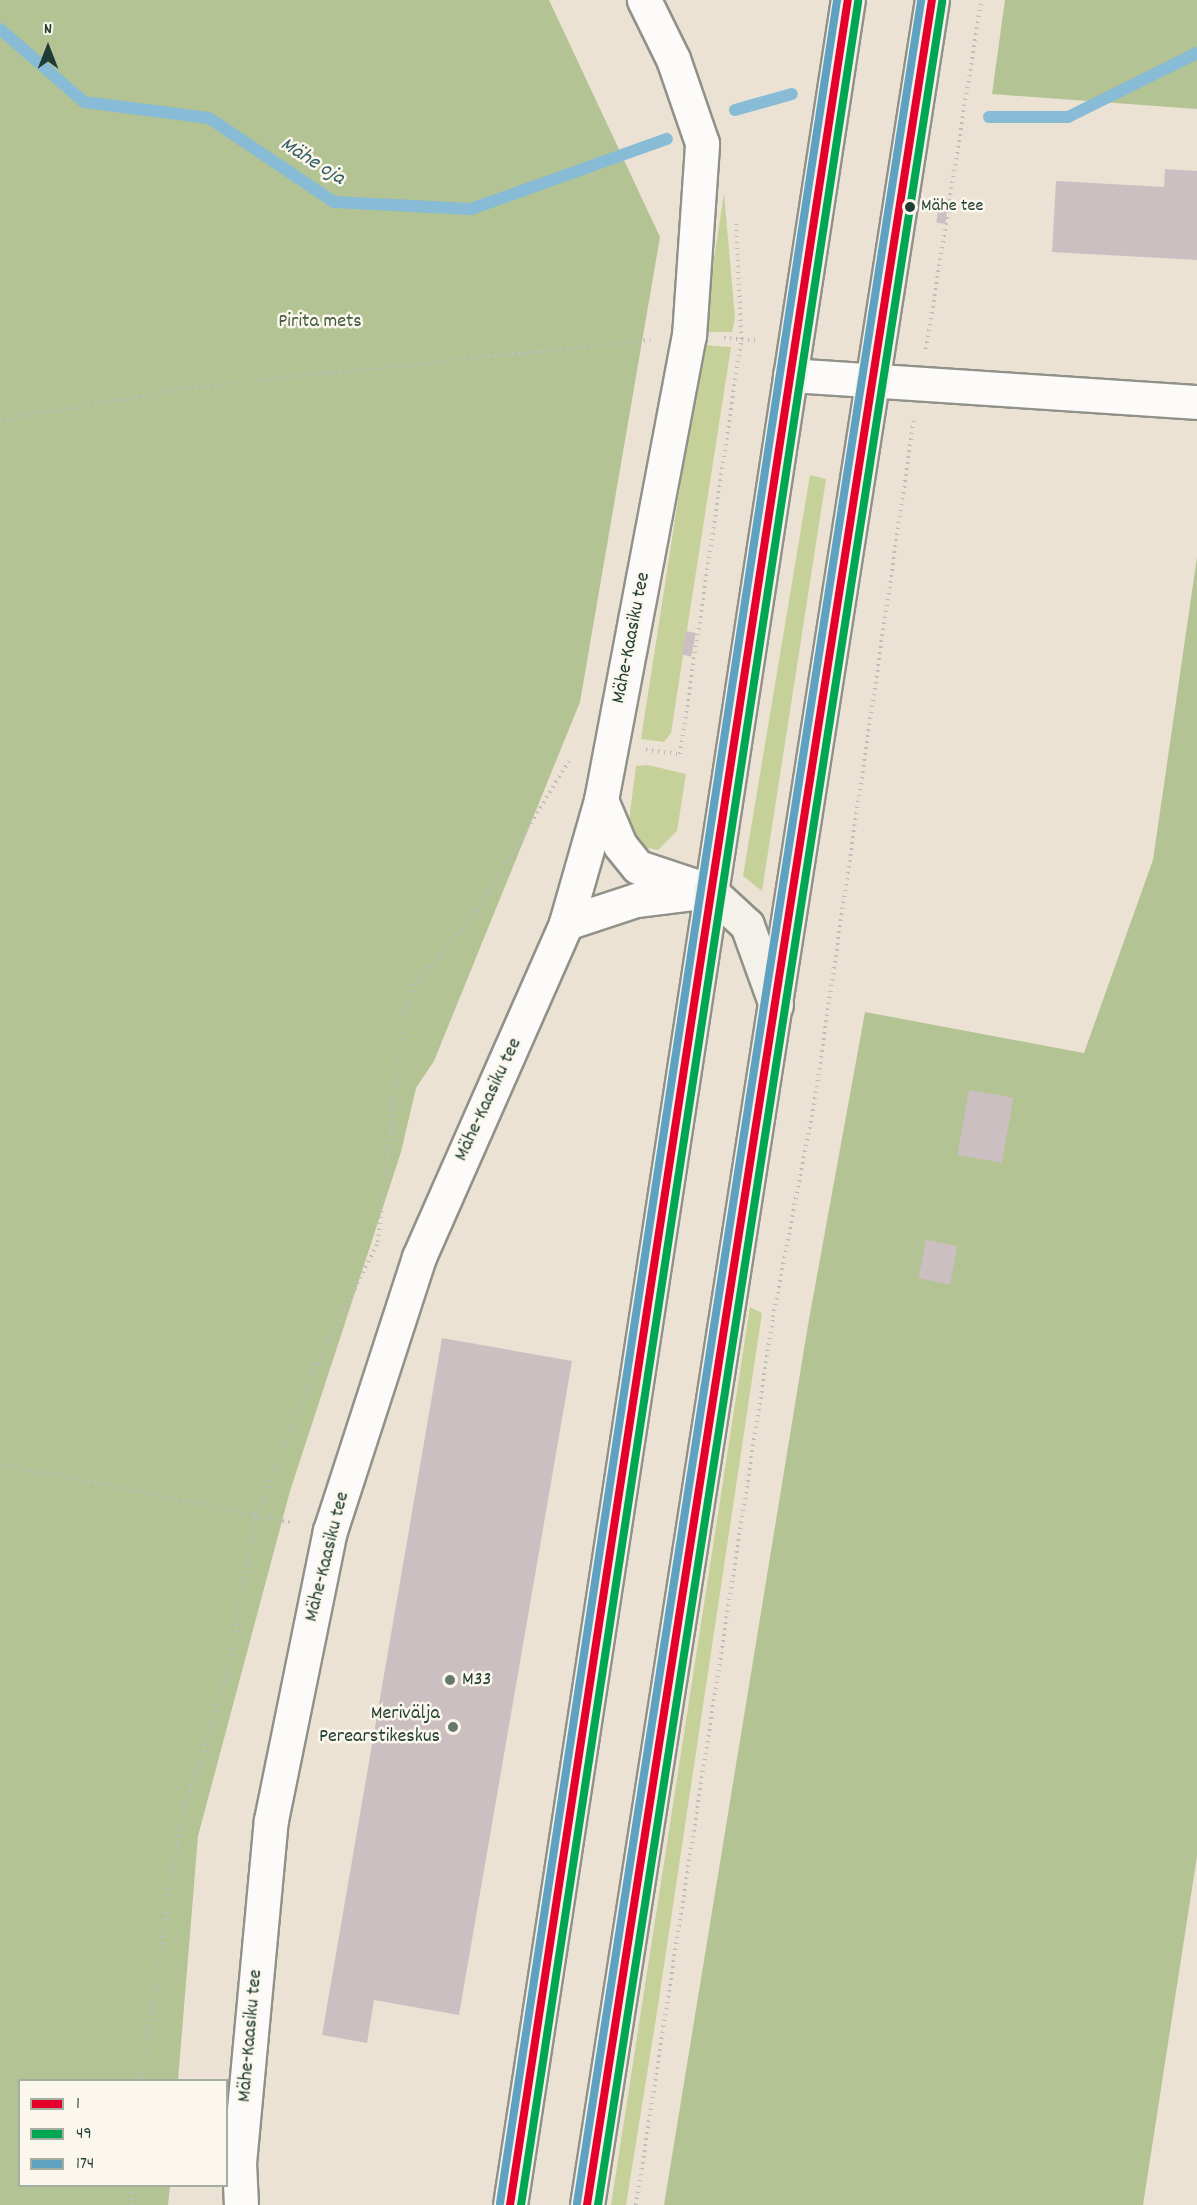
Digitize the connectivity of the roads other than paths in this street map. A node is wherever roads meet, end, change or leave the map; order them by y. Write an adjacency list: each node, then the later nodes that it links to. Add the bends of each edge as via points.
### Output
1 (645, 0): 7 (street, Mähe-Kaasiku tee, via 682,81 702,143 689,336)
2 (848, 0): 4 (main road)
3 (932, 0): 5 (main road)
4 (790, 375): 5 (street); 8 (main road)
5 (873, 382): 6 (street); 10 (main road)
6 (1197, 402)
7 (601, 800): 8 (street, via 620,845 638,867); 9 (street, Mähe-Kaasiku tee)
8 (710, 891): 9 (street, via 636,900); 10 (main road, via 747,924); 12 (main road)
9 (566, 923): 11 (street, Mähe-Kaasiku tee, via 419,1257 330,1531 271,1820 239,2163)
10 (777, 1007): 13 (main road)
11 (241, 2205)
12 (510, 2205)
13 (587, 2205)

